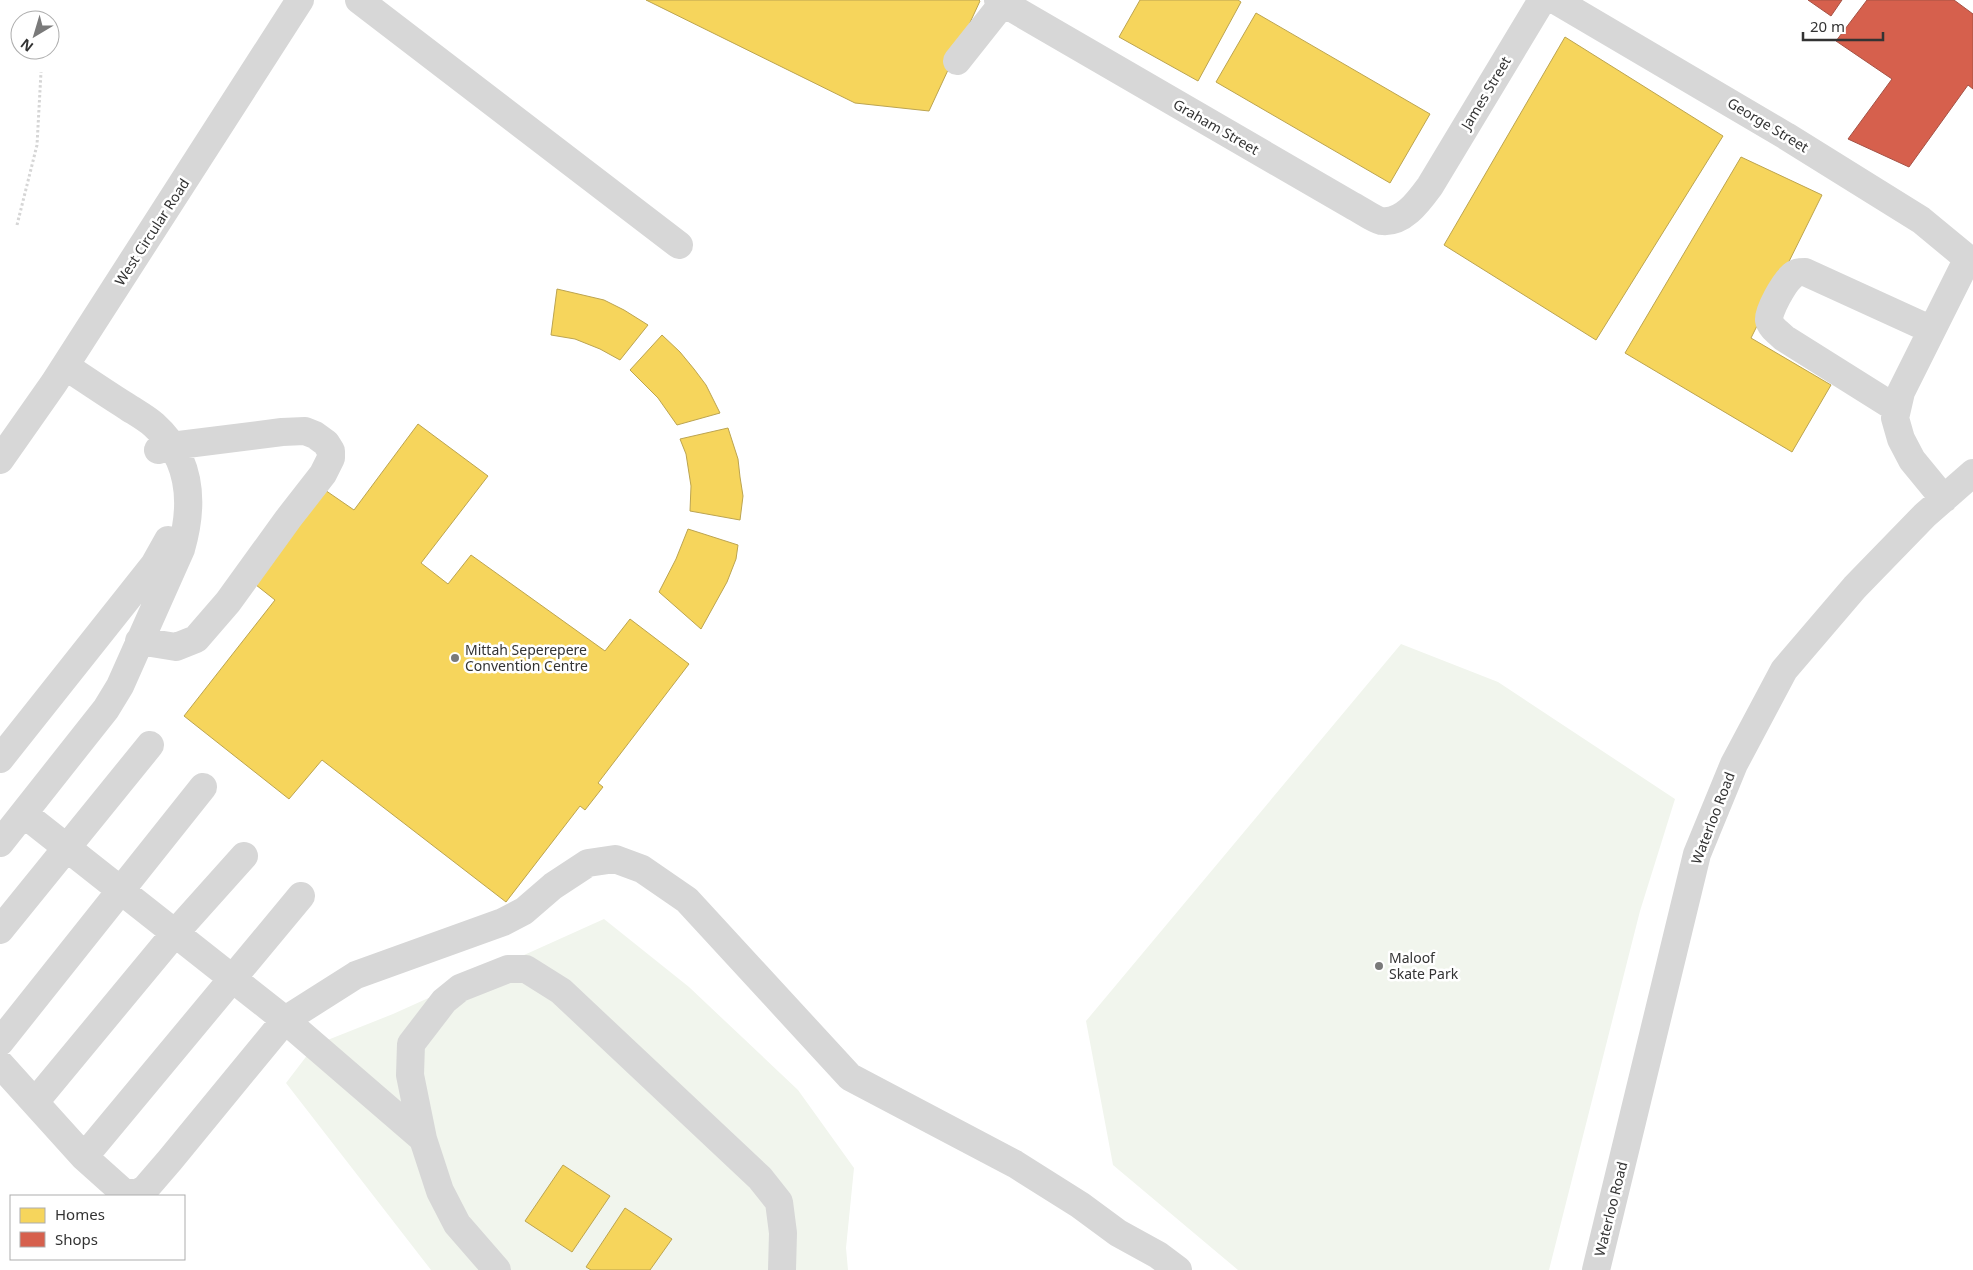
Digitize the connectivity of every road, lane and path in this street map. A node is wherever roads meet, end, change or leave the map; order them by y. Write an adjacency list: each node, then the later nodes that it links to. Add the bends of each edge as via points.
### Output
1 (300, 0): 13 (street, West Circular Road)
2 (359, 0): 10 (street)
3 (1542, 0): 8 (street, James Street)
4 (1555, 0): 11 (street, George Street, via 1921,220)
5 (1000, 2): 6 (street); 8 (street, Graham Street, via 1381,221 1397,218 1411,210)
6 (957, 61)
7 (41, 72): 9 (path, via 37,146)
8 (1430, 186)
9 (17, 225)
10 (680, 245)
11 (1970, 260): 12 (street)
12 (1932, 330): 14 (street); 14 (street, via 1805,272 1791,276 1771,310 1769,320 1784,338)
13 (60, 374): 15 (street, via 155,426); 16 (street, West Circular Road)
14 (1897, 409): 18 (street, via 1895,418 1912,460)
15 (165, 448): 19 (street, via 180,460 186,477 190,505 187,528 181,549); 19 (street, via 305,431 326,444 331,458 323,474 228,602 196,639 176,647); 21 (street, via 178,501 173,531 154,565)
16 (0, 460)
17 (1973, 473): 18 (street, Waterloo Road)
18 (1944, 499): 41 (street, Waterloo Road, via 1855,587 1784,670 1734,764 1698,854)
19 (139, 641): 23 (street, via 120,686 106,709)
20 (150, 745): 25 (street)
21 (0, 759)
22 (203, 787): 27 (street)
23 (24, 814): 24 (street); 25 (street)
24 (0, 843)
25 (67, 848): 27 (street); 29 (street)
26 (244, 856): 30 (street)
27 (121, 890): 30 (street); 33 (street)
28 (301, 896): 31 (street)
29 (0, 930)
30 (175, 934): 31 (street); 35 (street)
31 (232, 979): 32 (street); 37 (street)
32 (285, 1020): 36 (street); 37 (street, via 144,1189 135,1194 122,1191); 40 (street, via 356,975 502,922 524,911 553,886 588,863 615,859 642,869 687,900 850,1078 1015,1164)
33 (0, 1042)
34 (0, 1064): 35 (street)
35 (35, 1102): 37 (street)
36 (423, 1139): 38 (street, via 440,1191 457,1224); 39 (street, via 410,1075 411,1044 444,1001 460,988 508,969 526,969 561,991 760,1178 780,1202)
37 (84, 1157)
38 (497, 1270)
39 (782, 1270)
40 (1178, 1270)
41 (1596, 1270)

